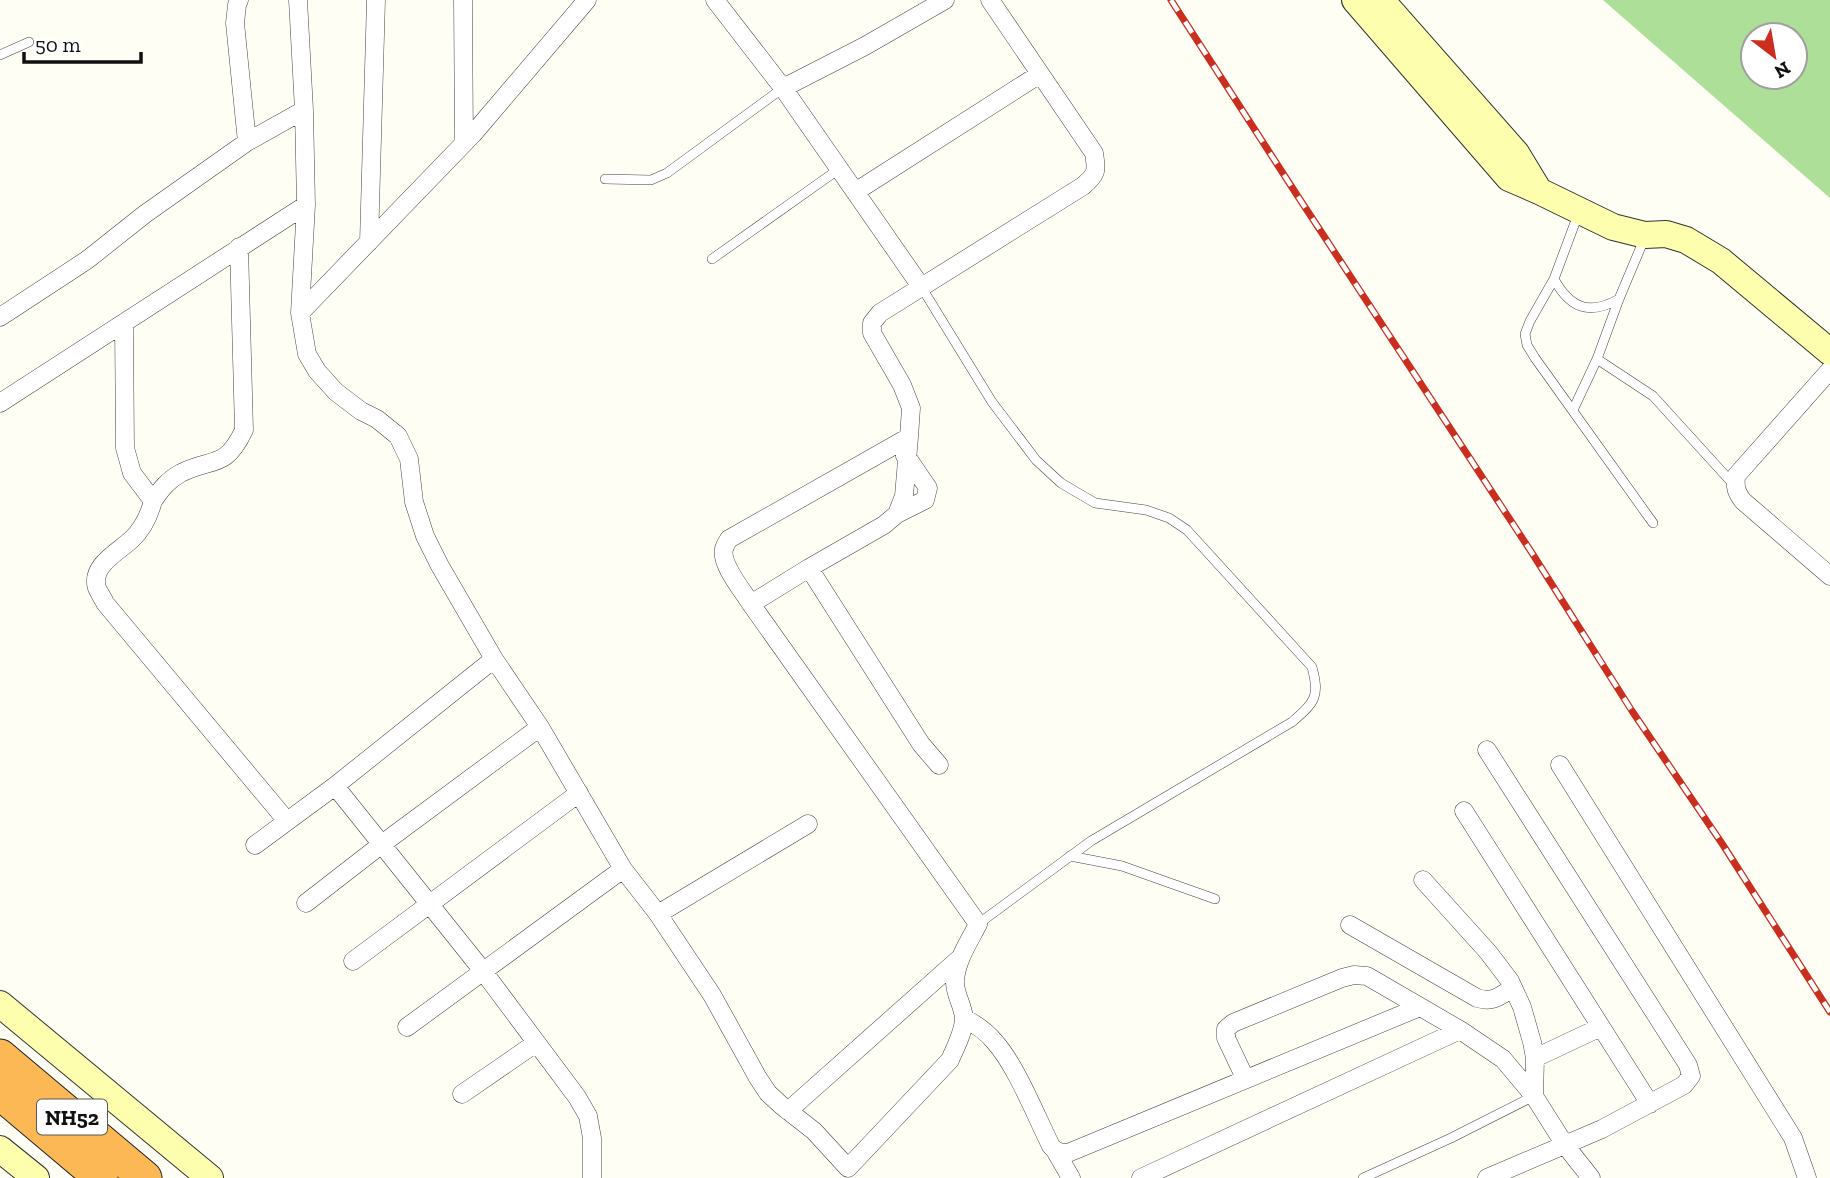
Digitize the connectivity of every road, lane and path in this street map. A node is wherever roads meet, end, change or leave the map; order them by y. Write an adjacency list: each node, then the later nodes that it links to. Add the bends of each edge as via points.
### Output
1 (239, 0): 16 (street, via 235,23)
2 (298, 0): 15 (street)
3 (376, 0): 25 (street)
4 (463, 0): 17 (street)
5 (587, 0): 17 (street)
6 (715, 0): 14 (street)
7 (945, 0): 14 (street)
8 (989, 0): 13 (street)
9 (1355, 0): 20 (street, via 1509,178)
10 (1381, 0): 20 (street, via 1516,153)
11 (29, 42): 12 (lane)
12 (0, 55)
13 (1040, 74): 21 (street); 29 (street, via 1094,153 1097,170 1083,186)
14 (783, 88): 18 (street); 19 (lane, via 667,173 651,180)
15 (303, 110): 16 (street); 22 (street)
16 (247, 142): 32 (street, via 87,260)
17 (464, 143): 25 (street)
18 (839, 169): 21 (street); 27 (lane)
19 (605, 179)
20 (1539, 191): 23 (street)
21 (855, 192): 29 (street)
22 (306, 205): 26 (street); 31 (street)
23 (1580, 210): 24 (street, via 1613,227); 28 (lane)
24 (1645, 236): 30 (lane); 34 (street, via 1666,234 1686,240 1721,261)
25 (369, 242): 31 (street)
26 (239, 247): 33 (street); 43 (street, via 244,430 228,454 181,473 164,485)
27 (712, 259)
28 (1553, 279): 30 (lane, via 1569,300 1591,309); 38 (lane, via 1525,334 1535,358)
29 (922, 288): 39 (street, via 880,313 872,323 872,333 911,408); 60 (lane, via 992,402 1036,460 1060,483 1095,503 1146,510 1187,530 1312,667 1315,677 1317,686 1310,706 1292,722)
30 (1619, 299): 35 (lane)
31 (300, 313): 48 (street, via 306,354 317,371 336,391 398,436 409,459 414,502 425,536)
32 (0, 317)
33 (124, 323): 37 (street); 43 (street, via 125,448 132,472)
34 (1830, 352)
35 (1597, 359): 38 (lane); 42 (lane, via 1653,396)
36 (1830, 370): 42 (street, via 1736,476)
37 (0, 403)
38 (1573, 410): 44 (lane)
39 (909, 437): 40 (street); 41 (street)
40 (887, 449): 41 (street); 47 (street, via 729,539 724,559)
41 (907, 457): 45 (street, via 904,496 897,514)
42 (1735, 485): 46 (street, via 1743,500)
43 (153, 501): 56 (street, via 148,518 133,538 104,562 96,586 105,603)
44 (1653, 523)
45 (809, 568): 47 (street); 51 (street)
46 (1830, 576)
47 (751, 604): 67 (street)
48 (494, 659): 49 (street); 53 (street)
49 (540, 727): 54 (street); 58 (street)
50 (1487, 750): 86 (street, via 1688,1065 1691,1076 1684,1085)
51 (939, 765)
52 (1560, 765): 102 (street, via 1793,1138)
53 (335, 786): 56 (street); 58 (street)
54 (579, 793): 61 (street); 65 (street)
55 (1464, 811): 77 (street)
56 (287, 821): 59 (street)
57 (808, 824): 66 (street)
58 (382, 844): 64 (street); 65 (street)
59 (255, 845)
60 (1070, 856): 63 (lane, via 1122,866); 67 (lane)
61 (624, 869): 66 (street); 71 (street)
62 (1423, 880): 72 (street, via 1500,965)
63 (1215, 899)
64 (306, 903)
65 (430, 903): 70 (street); 71 (street)
66 (658, 914): 87 (street, via 712,995 758,1078)
67 (978, 923): 69 (street)
68 (1350, 925): 72 (street, via 1477,998 1487,1001)
69 (960, 958): 75 (street, via 955,984); 87 (street)
70 (353, 961)
71 (483, 971): 76 (street); 79 (street)
72 (1513, 988): 81 (street)
73 (0, 1004): 96 (street)
74 (1420, 1007): 78 (street); 82 (street); 82 (street, via 1367,976 1342,978 1226,1029)
75 (964, 1018): 90 (street, via 995,1041); 91 (street, via 950,1060)
76 (407, 1027)
77 (1601, 1027): 81 (street); 86 (street)
78 (1460, 1030): 85 (street, via 1503,1059); 99 (street)
79 (536, 1043): 84 (street); 97 (street, via 588,1116)
80 (0, 1056): 95 (highway, NH52)
81 (1535, 1058): 85 (street)
82 (1245, 1078): 90 (street, via 1068,1153)
83 (0, 1093): 94 (highway, NH52)
84 (462, 1094)
85 (1534, 1096): 88 (street); 100 (lane)
86 (1650, 1104): 88 (street)
87 (788, 1111): 91 (street, via 814,1131)
88 (1565, 1144): 92 (street); 101 (street)
89 (0, 1149): 93 (street)
90 (1056, 1152): 98 (street)
91 (847, 1173)
92 (1492, 1177)
93 (36, 1178)
94 (101, 1178)
95 (145, 1178)
96 (210, 1178)
97 (592, 1178)
98 (1071, 1178)
99 (1141, 1178)
100 (1363, 1178)
101 (1591, 1178)
102 (1807, 1178)

